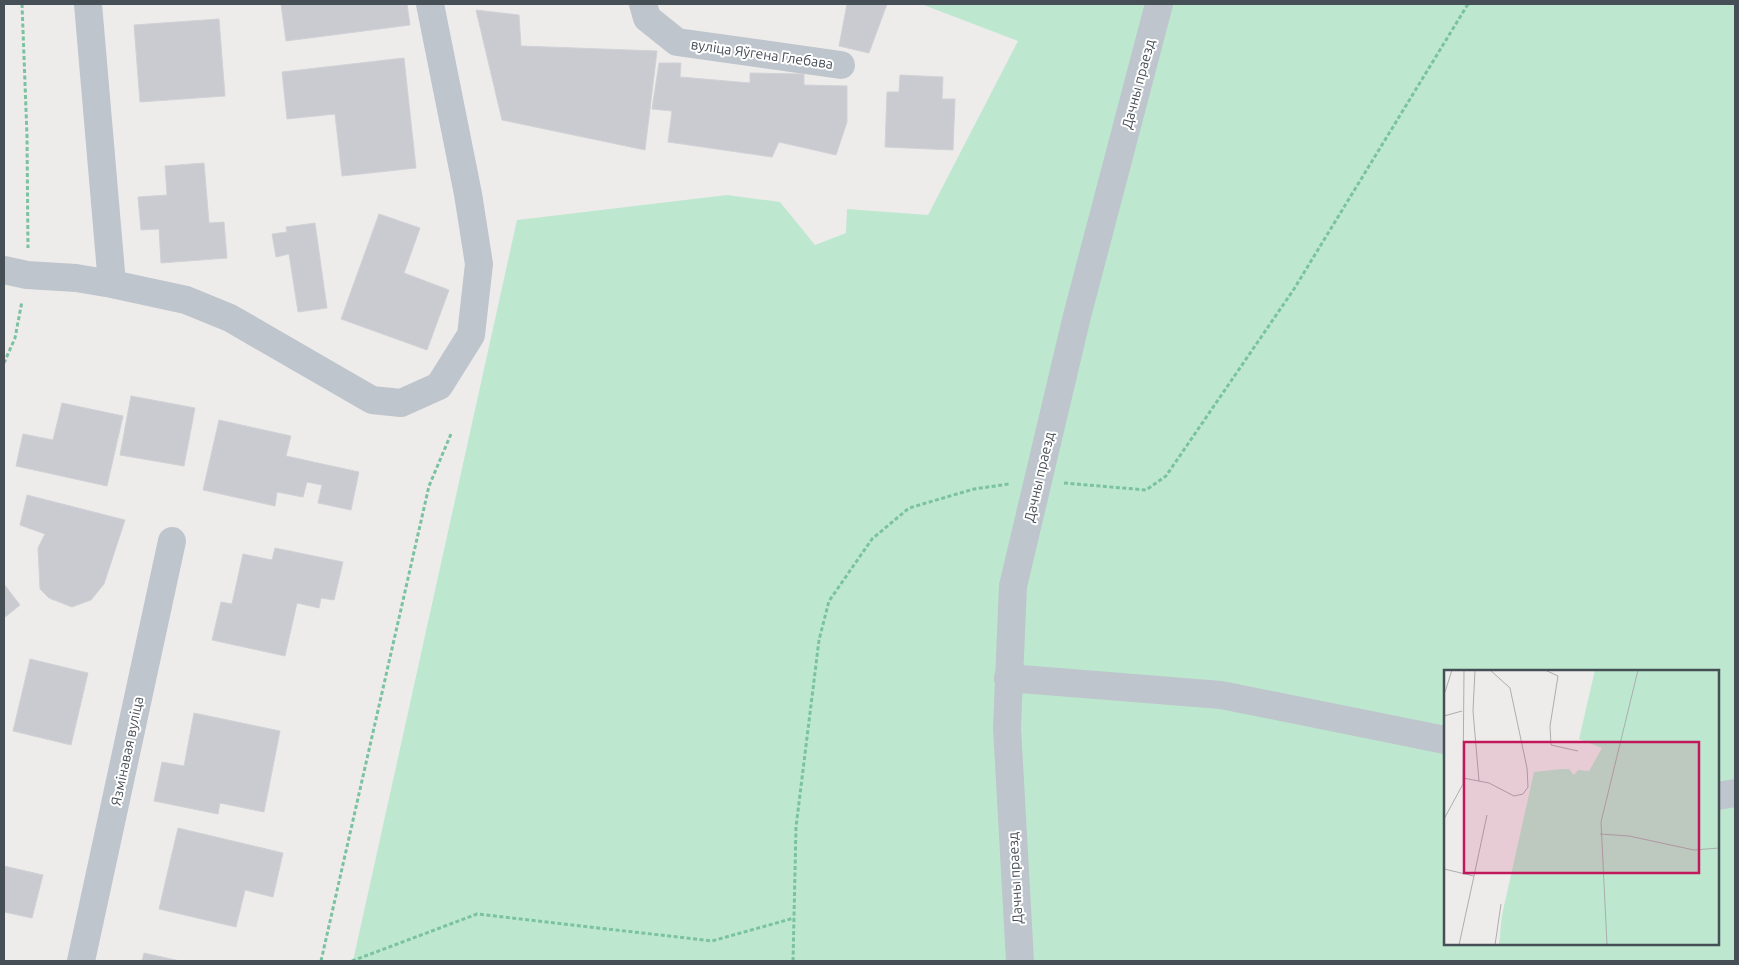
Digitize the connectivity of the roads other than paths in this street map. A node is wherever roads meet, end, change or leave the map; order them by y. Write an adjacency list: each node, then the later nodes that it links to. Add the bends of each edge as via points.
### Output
1 (88, 4): 7 (street)
2 (430, 4): 7 (street, via 479,264 471,335 439,386 401,404 372,400 230,318 186,300)
3 (643, 4): 5 (street, вуліца Яўгена Глебава, via 647,18 677,42)
4 (1159, 4): 9 (street, Дачны праезд, via 1037,481 1014,586)
5 (841, 65)
6 (15, 272): 7 (street)
7 (112, 284)
8 (172, 541): 13 (street, Язмінавая вуліца)
9 (1008, 678): 10 (street, via 1221,695); 14 (street, Дачны праезд, via 1009,782)
10 (1444, 740)
11 (1735, 793): 12 (street)
12 (1719, 796)
13 (81, 961)
14 (1020, 961)

